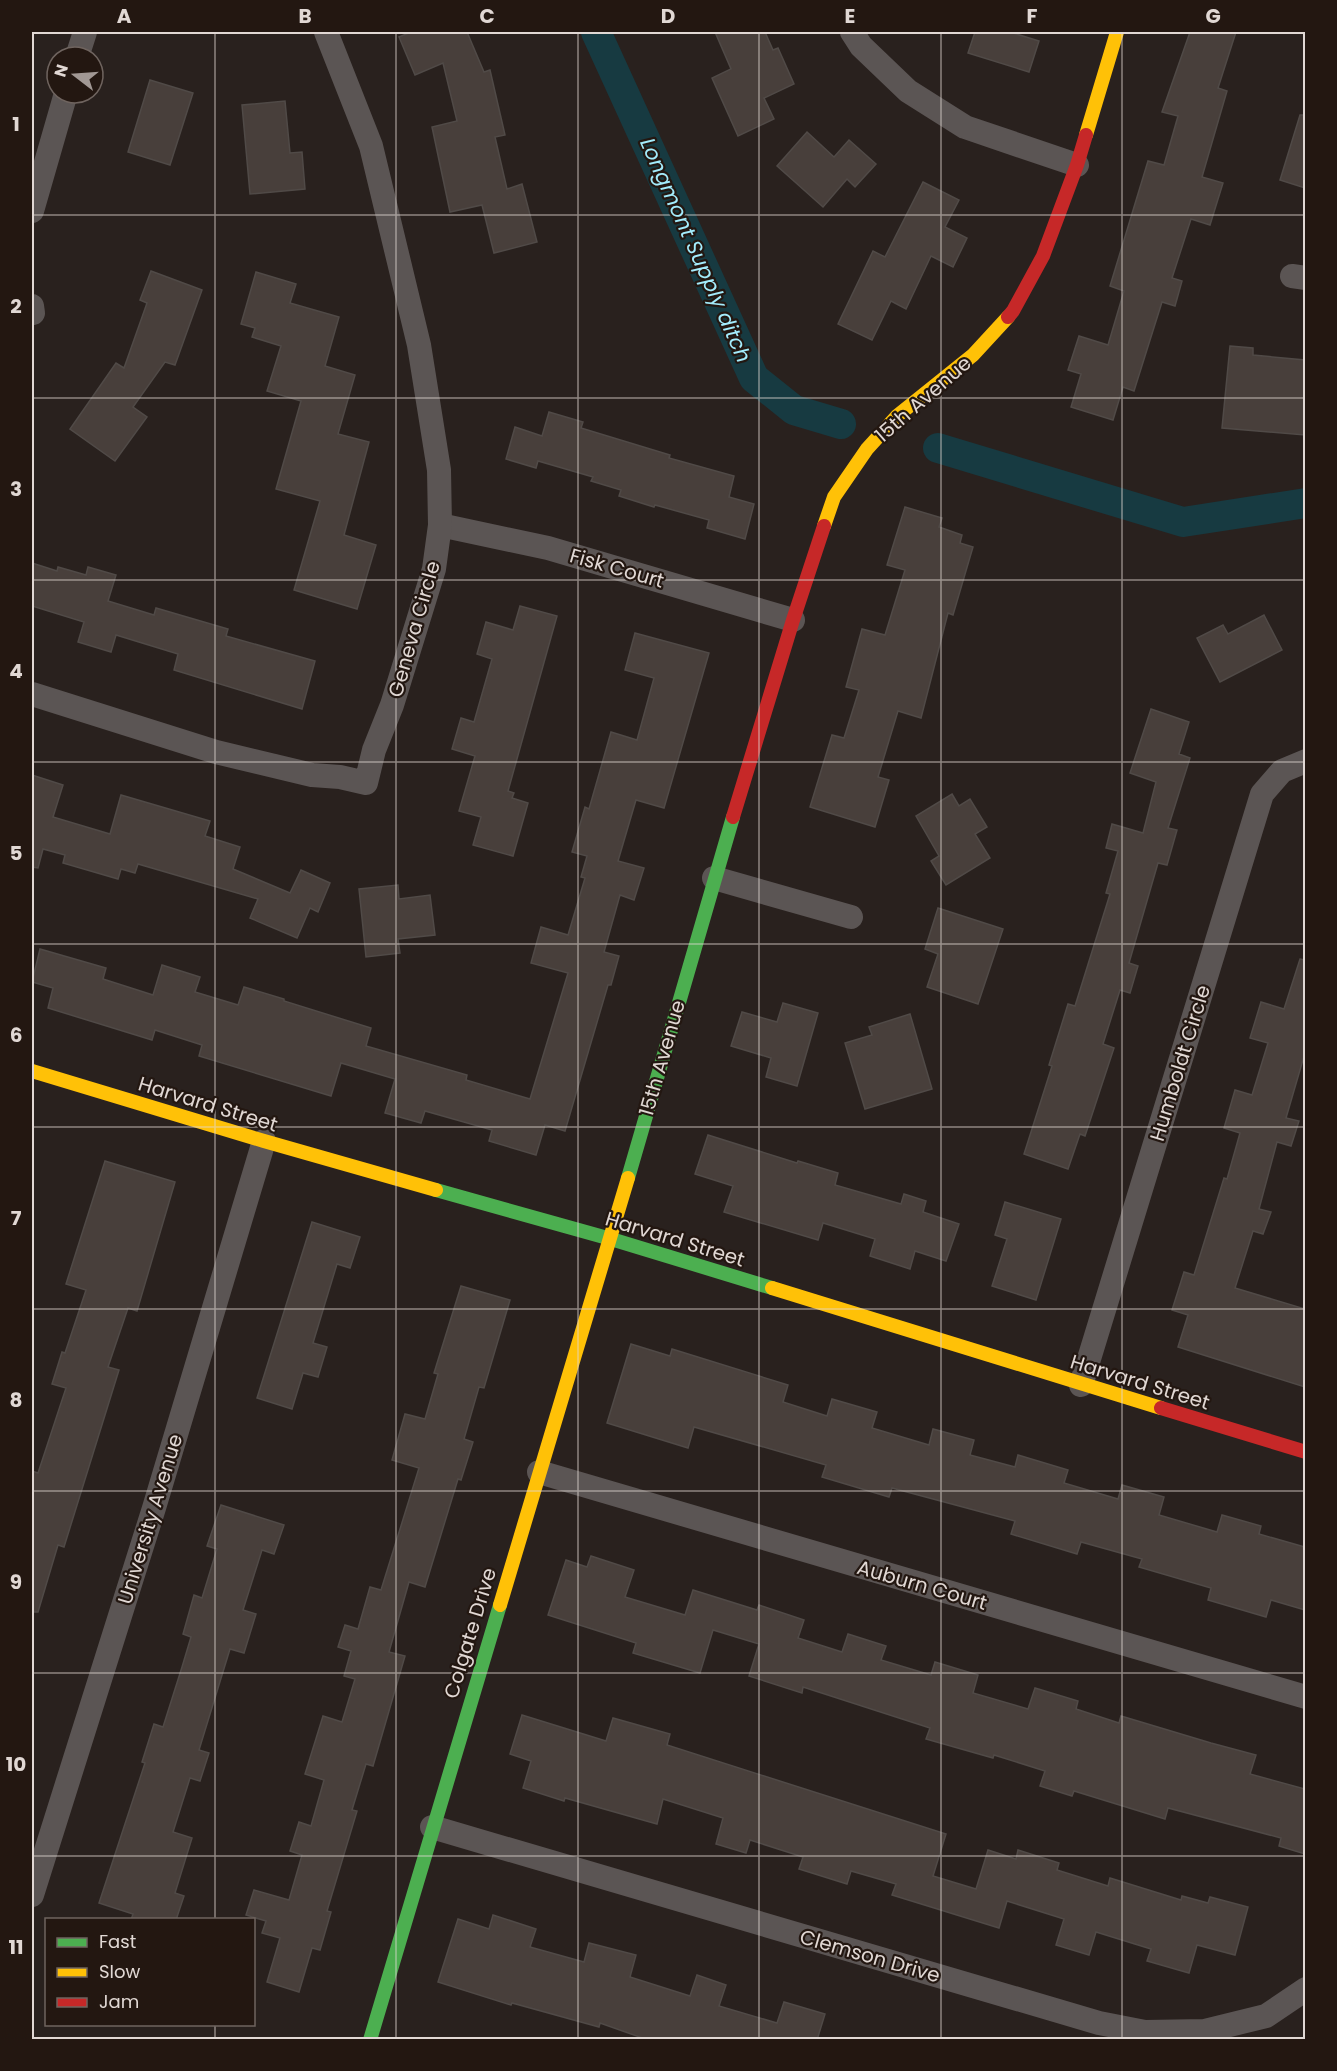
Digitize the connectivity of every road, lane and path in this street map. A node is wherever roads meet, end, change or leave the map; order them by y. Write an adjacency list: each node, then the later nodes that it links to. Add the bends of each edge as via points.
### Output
1 (326, 32): 7 (street, Geneva Circle, via 371,146 419,345 439,470)
2 (852, 32): 5 (street, via 861,46 908,91 964,127)
3 (1117, 32): 5 (street, 15th Avenue)
4 (63, 105): 6 (street)
5 (1077, 165): 8 (street, 15th Avenue, via 1043,256 1013,311 973,355 897,416 867,449 834,497)
6 (32, 211)
7 (440, 525): 8 (street, Fisk Court, via 548,548); 9 (street, Geneva Circle, via 434,569 366,783 312,775 216,752)
8 (793, 620): 11 (street, 15th Avenue)
9 (32, 694)
10 (1305, 761): 16 (street, Humboldt Circle, via 1282,771 1262,794)
11 (714, 878): 12 (street); 15 (street, 15th Avenue)
12 (851, 917)
13 (32, 1071): 14 (street, Harvard Street)
14 (264, 1141): 15 (street, Harvard Street); 21 (street, University Avenue)
15 (611, 1239): 16 (street, Harvard Street); 18 (street, Colgate Drive)
16 (1081, 1385): 17 (street, Harvard Street)
17 (1305, 1452)
18 (539, 1472): 19 (street, Auburn Court); 20 (street, Colgate Drive)
19 (1305, 1697)
20 (432, 1827): 22 (street, Clemson Drive, via 1099,2023 1145,2032 1205,2031 1266,2016); 23 (street, Colgate Drive)
21 (32, 1895)
22 (1305, 1989)
23 (369, 2040)

